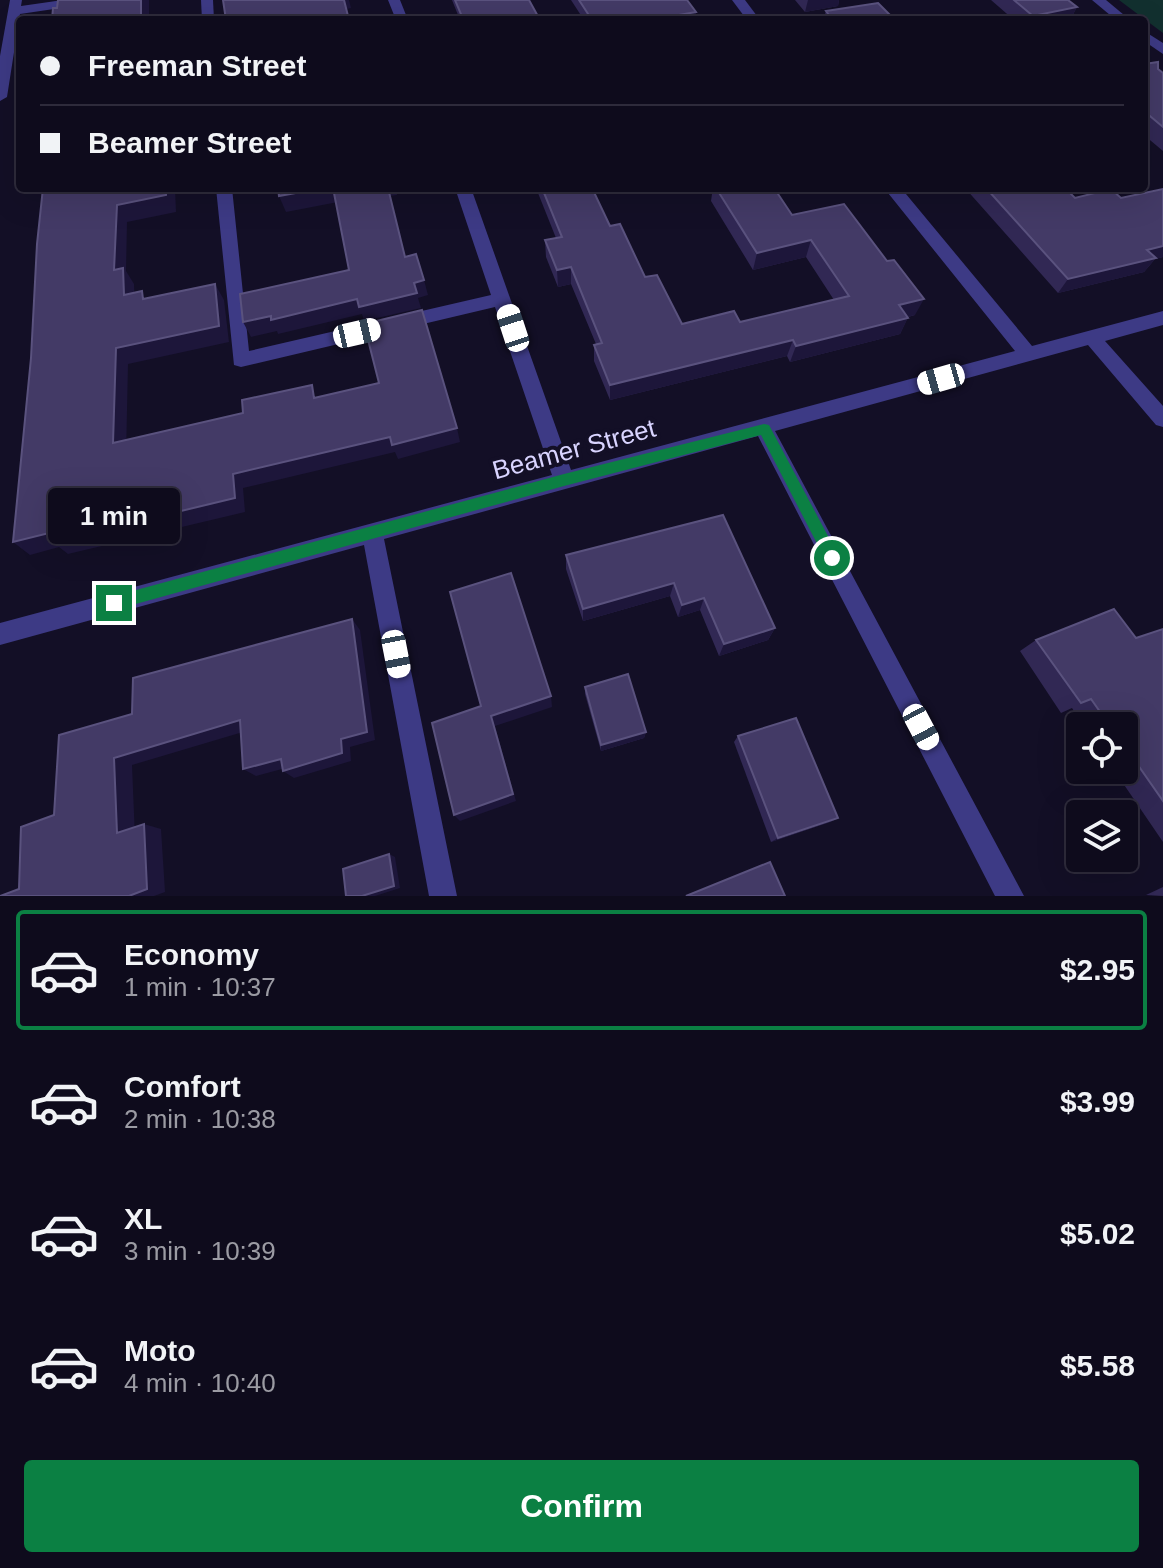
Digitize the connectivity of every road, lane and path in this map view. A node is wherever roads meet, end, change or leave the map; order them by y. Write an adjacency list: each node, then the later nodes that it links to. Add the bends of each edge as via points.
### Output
1 (88, 0): 4 (street)
2 (738, 0): 5 (street)
3 (1098, 0): 6 (street)
4 (15, 6): 7 (street)
5 (751, 16)
6 (1119, 16)
7 (0, 97)
8 (224, 192): 11 (street, via 241,360)
9 (464, 192): 11 (street)
10 (895, 192): 14 (street)
11 (503, 299): 17 (street)
12 (1163, 318): 13 (street, Beamer Street)
13 (1092, 338): 14 (street, Beamer Street); 15 (street)
14 (1029, 355): 16 (street, Beamer Street)
15 (1163, 419)
16 (764, 429): 17 (street, Beamer Street); 21 (street)
17 (564, 480): 18 (street, Beamer Street)
18 (372, 533): 19 (street, Beamer Street); 20 (street)
19 (0, 634)
20 (443, 896)
21 (1010, 896)

